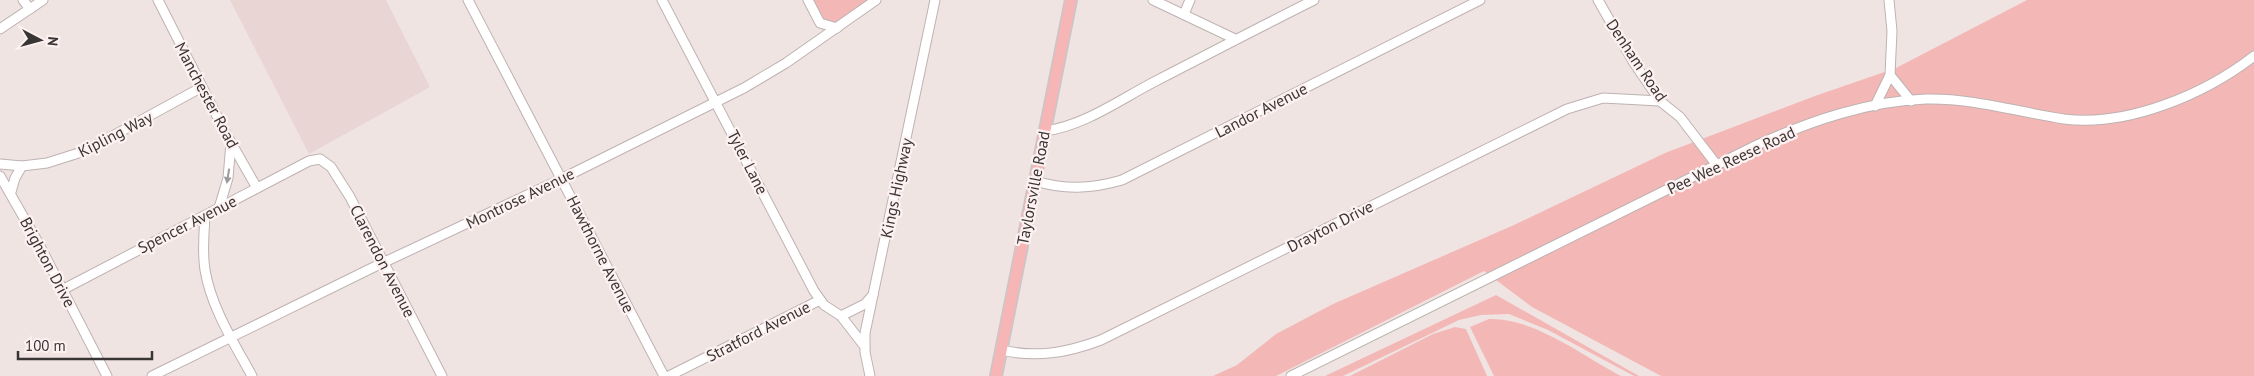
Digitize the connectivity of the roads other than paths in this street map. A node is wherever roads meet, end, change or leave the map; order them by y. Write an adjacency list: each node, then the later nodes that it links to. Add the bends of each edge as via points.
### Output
1 (24, 0): 16 (street)
2 (43, 0): 16 (street)
3 (158, 0): 25 (street, Manchester Road)
4 (468, 0): 37 (street, Hawthorne Avenue)
5 (662, 0): 28 (street, Tyler Lane)
6 (808, 0): 18 (street)
7 (876, 0): 19 (street, Montrose Avenue)
8 (935, 0): 45 (street, Kings Highway)
9 (1071, 0): 30 (main road, Taylorsville Road)
10 (1154, 0): 17 (street)
11 (1190, 0): 17 (street)
12 (1314, 0): 21 (street)
13 (1480, 0): 38 (street, Landor Avenue, via 1122,180 1082,188 1059,187)
14 (1598, 0): 26 (street, Denham Road)
15 (1889, 0): 24 (street, via 1892,31)
16 (30, 10): 20 (street)
17 (1184, 14): 21 (street)
18 (820, 22): 19 (street); 22 (street)
19 (837, 28): 22 (street, Montrose Avenue)
20 (0, 30)
21 (1235, 39): 30 (street, via 1089,116)
22 (817, 42): 28 (street, Montrose Avenue)
23 (2254, 56): 27 (street, Pee Wee Reese Road, via 2223,76 2172,101 2145,111 2102,120 2064,119 1953,100)
24 (1890, 75): 27 (street); 29 (street)
25 (202, 87): 31 (street, Manchester Road); 35 (street, Kipling Way, via 85,151 47,163)
26 (1660, 101): 34 (street, Denham Road, via 1680,117); 50 (street, Drayton Drive, via 1603,98 1567,109 1078,349 1044,354)
27 (1911, 101): 29 (street, Pee Wee Reese Road)
28 (717, 102): 37 (street, Montrose Avenue); 46 (street, Tyler Lane)
29 (1875, 106): 34 (street, Pee Wee Reese Road, via 1785,132)
30 (1045, 131): 38 (main road, Taylorsville Road)
31 (231, 142): 39 (street, Manchester Road); 41 (street, one-way to 41, via 228,178)
32 (312, 159): 39 (street, Spencer Avenue); 43 (street, Clarendon Avenue, via 325,162 340,180)
33 (0, 164): 35 (street, Kipling Way)
34 (1716, 164): 59 (street, Pee Wee Reese Road)
35 (22, 166): 40 (street)
36 (0, 176): 40 (street, Brighton Drive)
37 (563, 178): 43 (street, Montrose Avenue); 55 (street, Hawthorne Avenue)
38 (1035, 180): 50 (main road, Taylorsville Road)
39 (257, 188): 41 (street, Spencer Avenue)
40 (11, 192): 44 (street, Brighton Drive)
41 (219, 208): 42 (street, Spencer Avenue)
42 (205, 216): 44 (street, Spencer Avenue); 48 (street, via 204,257 208,282)
43 (384, 263): 48 (street, Montrose Avenue); 54 (street, Clarendon Avenue)
44 (62, 290): 51 (street, Brighton Drive)
45 (873, 295): 47 (street, via 865,304); 49 (street, Kings Highway)
46 (820, 300): 47 (street, Tyler Lane); 56 (street, Stratford Avenue)
47 (841, 316): 49 (street, Tyler Lane)
48 (232, 338): 52 (street, Montrose Avenue); 53 (street)
49 (865, 347): 57 (street, Kings Highway)
50 (1001, 350): 58 (main road, Taylorsville Road)
51 (107, 376)
52 (152, 376)
53 (252, 376)
54 (442, 376)
55 (664, 376)
56 (669, 376)
57 (870, 376)
58 (996, 376)
59 (1291, 376)

